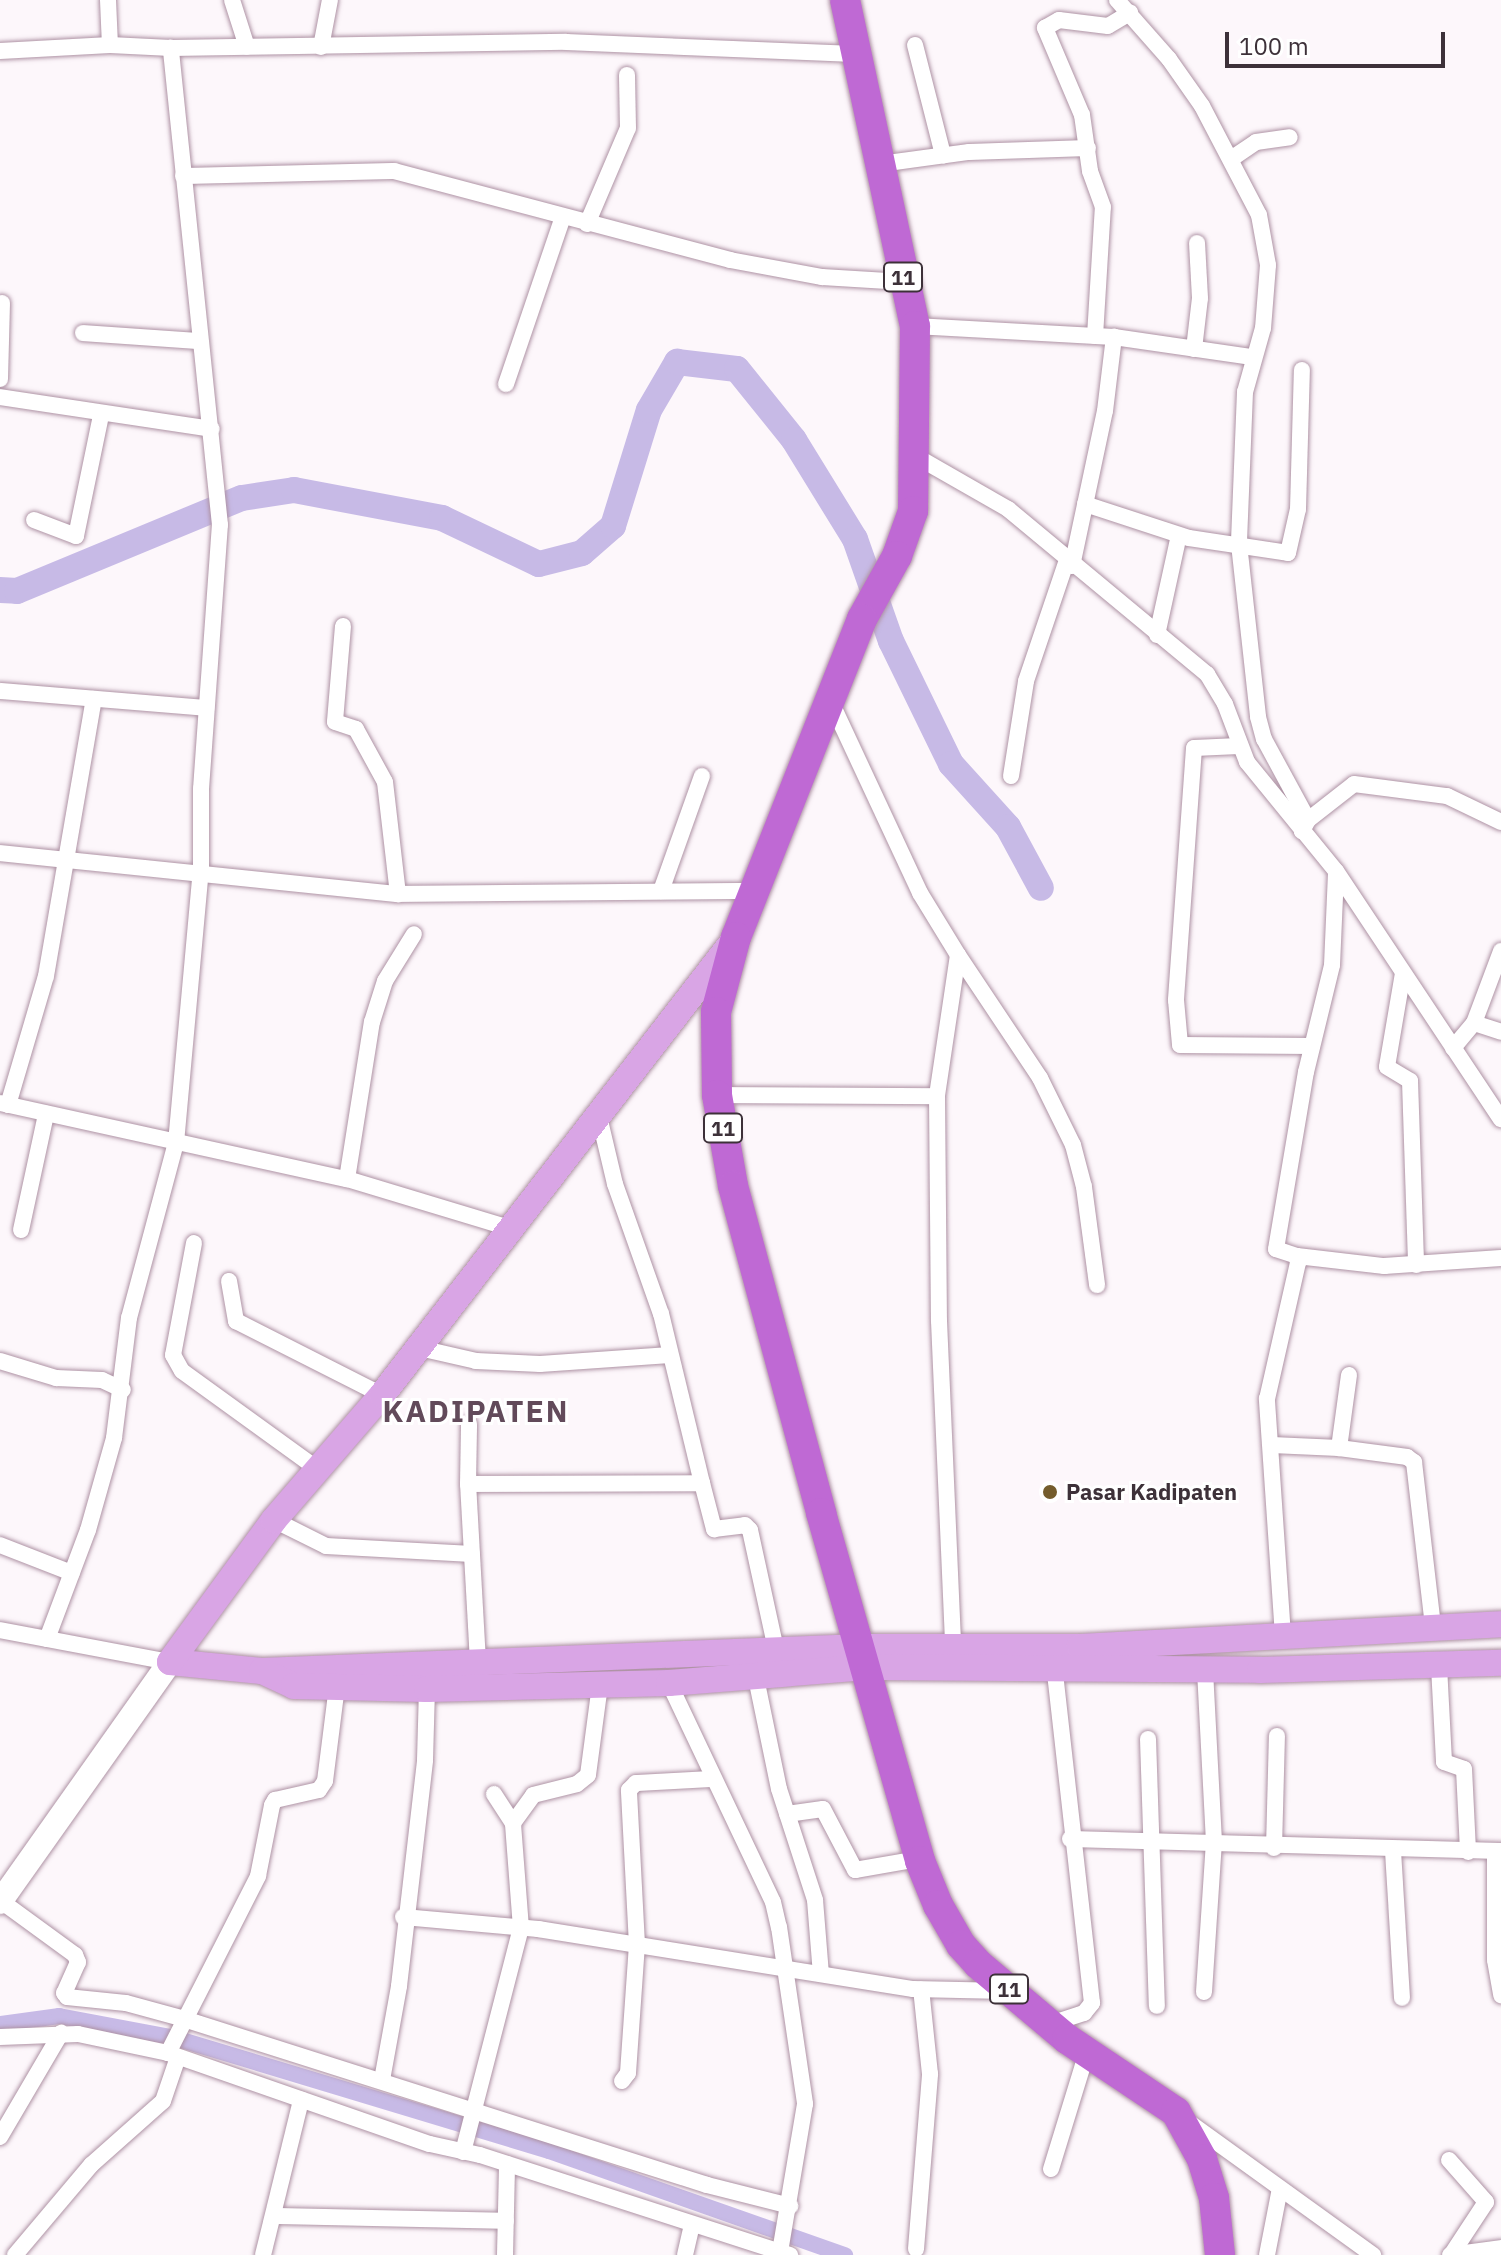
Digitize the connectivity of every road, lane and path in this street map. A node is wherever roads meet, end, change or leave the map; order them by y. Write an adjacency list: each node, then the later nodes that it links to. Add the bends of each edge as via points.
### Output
1 (108, 0): 7 (street)
2 (232, 0): 9 (street)
3 (330, 0): 10 (street)
4 (845, 0): 13 (highway, 11)
5 (1117, 0): 6 (street)
6 (1130, 13): 16 (street, via 1108,26 1059,20 1045,28 1082,115); 18 (street, via 1169,59)
7 (110, 45): 11 (street); 12 (street)
8 (915, 45): 17 (street)
9 (247, 47): 10 (street); 11 (street)
10 (321, 47): 13 (street, via 566,42)
11 (171, 48): 20 (street)
12 (0, 51)
13 (855, 54): 19 (highway, 11)
14 (627, 75): 22 (street, via 628,128)
15 (1290, 137): 18 (street, via 1256,142)
16 (1088, 148): 17 (street); 28 (street, via 1103,207)
17 (943, 155): 19 (street)
18 (1231, 159): 32 (street, via 1259,215 1268,265 1263,328)
19 (880, 164): 24 (highway, 11)
20 (183, 176): 21 (street, via 394,171); 30 (street)
21 (563, 217): 22 (street); 35 (street)
22 (587, 224): 24 (street, via 792,272)
23 (1197, 243): 31 (street, via 1200,298)
24 (904, 282): 26 (highway, 11)
25 (2, 303): 34 (street)
26 (915, 326): 28 (street); 39 (highway, 11)
27 (83, 333): 30 (street)
28 (1095, 336): 29 (street)
29 (1114, 337): 31 (street); 40 (street)
30 (197, 341): 38 (street)
31 (1194, 349): 32 (street)
32 (1251, 357): 43 (street, via 1239,449)
33 (1302, 370): 43 (street, via 1292,549 1286,554)
34 (0, 379)
35 (506, 384)
36 (0, 397): 37 (street)
37 (101, 415): 38 (street); 41 (street, via 76,536)
38 (212, 429): 50 (street, via 220,525)
39 (912, 454): 44 (street, via 1008,509); 49 (highway, 11, via 913,511 897,556 862,619)
40 (1085, 504): 42 (street); 44 (street)
41 (34, 520)
42 (1179, 535): 43 (street); 46 (street)
43 (1239, 544): 52 (street, via 1258,717)
44 (1069, 563): 46 (street); 54 (street, via 1026,681)
45 (343, 626): 64 (street, via 335,722 356,729 385,782)
46 (1157, 635): 51 (street, via 1207,674 1225,704)
47 (0, 691): 48 (street)
48 (94, 699): 50 (street); 59 (street)
49 (832, 704): 63 (highway, 11); 68 (street, via 920,893)
50 (206, 708): 60 (street)
51 (1239, 746): 55 (street); 73 (street, via 1194,748 1176,1000 1180,1045)
52 (1277, 764): 55 (street); 57 (street)
53 (702, 776): 62 (street)
54 (1011, 776)
55 (1267, 787): 57 (street)
56 (1501, 822): 57 (street, via 1447,796 1354,784)
57 (1305, 826): 61 (street)
58 (0, 853): 59 (street)
59 (63, 858): 60 (street); 77 (street, via 64,881 46,976)
60 (201, 870): 64 (street, via 227,878); 81 (street)
61 (1336, 871): 70 (street); 73 (street, via 1336,938)
62 (661, 891): 63 (street); 64 (street)
63 (757, 891): 66 (highway, 11)
64 (398, 894)
65 (414, 934): 82 (street, via 385,981 372,1022)
66 (736, 937): 75 (highway, 11, via 716,1012); 78 (main road)
67 (1501, 951): 69 (street)
68 (958, 955): 76 (street); 90 (street, via 1040,1078 1073,1145)
69 (1497, 970): 71 (street)
70 (1403, 973): 74 (street); 88 (street, via 1387,1067 1410,1081)
71 (1474, 1023): 72 (street); 74 (street)
72 (1501, 1032)
73 (1312, 1046): 86 (street, via 1276,1249)
74 (1453, 1048): 80 (street)
75 (717, 1095): 76 (street); 115 (highway, 11, via 733,1186)
76 (937, 1096): 113 (street, via 939,1321)
77 (4, 1104): 79 (street)
78 (598, 1110): 83 (main road); 92 (street, via 615,1184)
79 (46, 1114): 81 (street); 84 (street)
80 (1501, 1119)
81 (176, 1143): 82 (street); 95 (street, via 129,1318)
82 (347, 1179): 83 (street)
83 (509, 1228): 91 (main road)
84 (21, 1230)
85 (194, 1243): 100 (street, via 173,1355 182,1371)
86 (1297, 1256): 88 (street); 98 (street, via 1297,1280 1267,1399)
87 (1501, 1258): 88 (street)
88 (1416, 1265)
89 (229, 1281): 96 (street, via 236,1321)
90 (1097, 1285)
91 (415, 1347): 92 (street, via 476,1361 540,1364); 96 (main road)
92 (670, 1355): 101 (street)
93 (0, 1361): 95 (street, via 56,1378 102,1380)
94 (1349, 1375): 99 (street)
95 (123, 1390): 106 (street, via 114,1438)
96 (382, 1395): 100 (main road)
97 (469, 1424): 102 (street)
98 (1272, 1445): 99 (street); 111 (street)
99 (1339, 1448): 109 (street, via 1414,1462)
100 (316, 1468): 103 (main road)
101 (702, 1483): 102 (street); 114 (street, via 714,1529 745,1525 750,1530)
102 (468, 1484): 105 (street)
103 (274, 1520): 105 (street, via 326,1546); 116 (main road)
104 (0, 1545): 106 (street)
105 (472, 1554): 117 (street)
106 (72, 1573): 112 (street)
107 (1501, 1624): 108 (main road)
108 (1468, 1626): 109 (main road); 119 (main road)
109 (1433, 1627): 111 (main road)
110 (0, 1630): 112 (street)
111 (1283, 1636): 113 (main road, via 1080,1647)
112 (47, 1639): 116 (street)
113 (953, 1647): 115 (main road)
114 (776, 1649): 115 (main road); 117 (main road)
115 (865, 1657): 120 (main road); 124 (main road); 142 (highway, 11)
116 (170, 1662): 123 (main road); 143 (main road)
117 (478, 1662): 123 (main road)
118 (1501, 1663): 119 (main road)
119 (1469, 1665): 121 (main road)
120 (1054, 1666): 122 (main road); 135 (street)
121 (1439, 1666): 122 (main road); 140 (street, via 1444,1762 1464,1769)
122 (1205, 1668): 137 (street)
123 (262, 1671): 127 (main road, via 294,1686)
124 (756, 1678): 125 (main road); 133 (street)
125 (669, 1683): 126 (main road); 131 (street)
126 (600, 1685): 128 (main road); 134 (street, via 588,1775 577,1784 533,1795)
127 (337, 1686): 128 (main road); 155 (street, via 325,1781 319,1790 275,1800 258,1876)
128 (427, 1689): 144 (street, via 425,1760)
129 (1277, 1736): 138 (street)
130 (1148, 1739): 136 (street)
131 (712, 1779): 146 (street, via 636,1783 629,1790); 147 (street, via 773,1902)
132 (494, 1794): 134 (street)
133 (787, 1814): 142 (street, via 823,1809 855,1870); 148 (street, via 815,1900)
134 (513, 1823): 145 (street)
135 (1070, 1839): 136 (street); 156 (street, via 1092,2003 1084,2013)
136 (1149, 1841): 137 (street); 154 (street)
137 (1214, 1842): 138 (street); 151 (street)
138 (1274, 1848): 139 (street)
139 (1393, 1851): 140 (street); 153 (street)
140 (1468, 1852): 141 (street)
141 (1498, 1852): 152 (street, via 1495,1960)
142 (919, 1859): 150 (highway, 11, via 961,1945)
143 (0, 1902): 155 (street, via 78,1958 64,1995)
144 (403, 1917): 145 (street); 161 (street, via 399,1986)
145 (521, 1928): 146 (street); 164 (street)
146 (637, 1945): 147 (street); 162 (street, via 628,2073)
147 (784, 1968): 148 (street); 172 (street, via 805,2104)
148 (821, 1974): 149 (street)
149 (921, 1989): 150 (street); 177 (street, via 929,2087)
150 (1011, 1992): 156 (highway, 11)
151 (1204, 1992)
152 (1501, 1995)
153 (1402, 1998)
154 (1157, 2006)
155 (180, 2021): 159 (street); 161 (street)
156 (1050, 2024): 160 (highway, 11)
157 (61, 2033): 158 (street); 159 (street); 166 (street)
158 (0, 2037)
159 (172, 2051): 163 (street); 180 (street, via 163,2101 91,2165)
160 (1087, 2052): 165 (highway, 11); 170 (street)
161 (382, 2080): 164 (street)
162 (622, 2081)
163 (301, 2100): 167 (street); 173 (street)
164 (474, 2111): 167 (street); 172 (street)
165 (1176, 2112): 171 (street); 184 (highway, 11, via 1206,2172)
166 (0, 2137)
167 (464, 2149): 169 (street)
168 (1449, 2160): 179 (street, via 1486,2202)
169 (507, 2164): 174 (street); 175 (street)
170 (1051, 2169)
171 (1279, 2193): 185 (street); 186 (street)
172 (790, 2208): 178 (street)
173 (274, 2216): 174 (street); 181 (street)
174 (506, 2221): 182 (street)
175 (692, 2225): 178 (street); 183 (street)
176 (1501, 2248): 179 (street)
177 (916, 2249)
178 (784, 2251)
179 (1454, 2254)
180 (15, 2255)
181 (263, 2255)
182 (505, 2255)
183 (685, 2255)
184 (1220, 2255)
185 (1267, 2255)
186 (1373, 2255)

